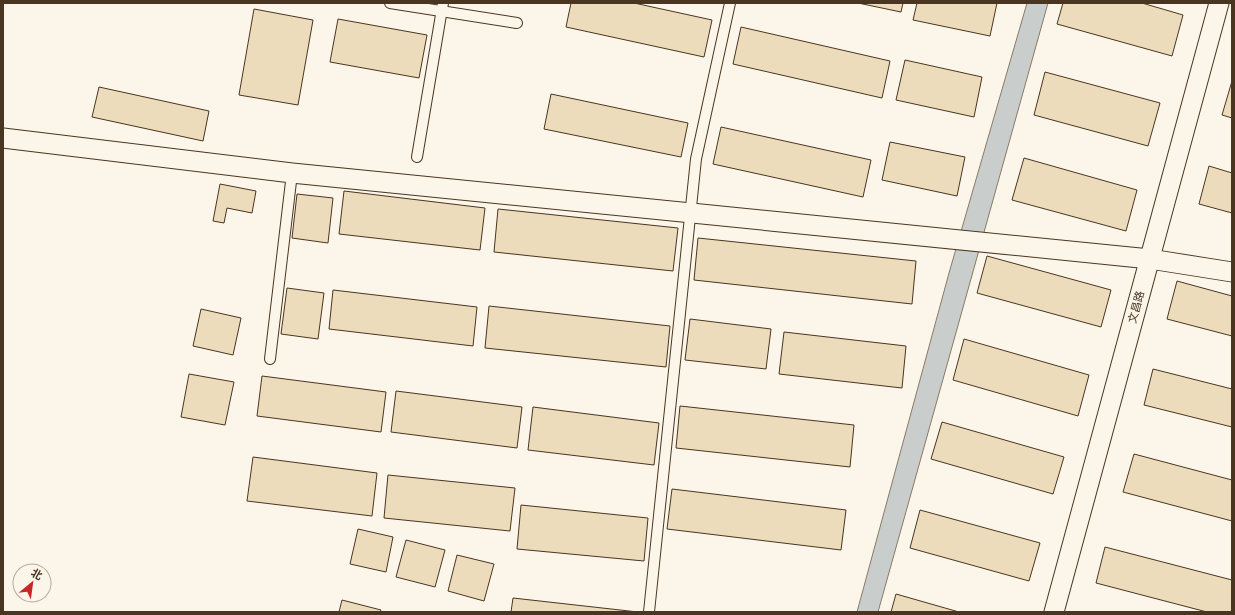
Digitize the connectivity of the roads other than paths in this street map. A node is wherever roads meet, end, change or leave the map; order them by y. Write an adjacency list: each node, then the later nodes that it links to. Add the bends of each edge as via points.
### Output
1 (390, 3): 4 (lane)
2 (730, 3): 9 (lane, via 696,159)
3 (1219, 3): 10 (street, 文昌路)
4 (442, 7): 5 (lane); 7 (lane)
5 (516, 23)
6 (3, 138): 8 (street)
7 (417, 157)
8 (292, 173): 9 (street); 12 (lane)
9 (691, 212): 10 (street); 13 (lane)
10 (1150, 259): 11 (street); 14 (street, 文昌路)
11 (1232, 272)
12 (270, 359)
13 (649, 612)
14 (1054, 612)

